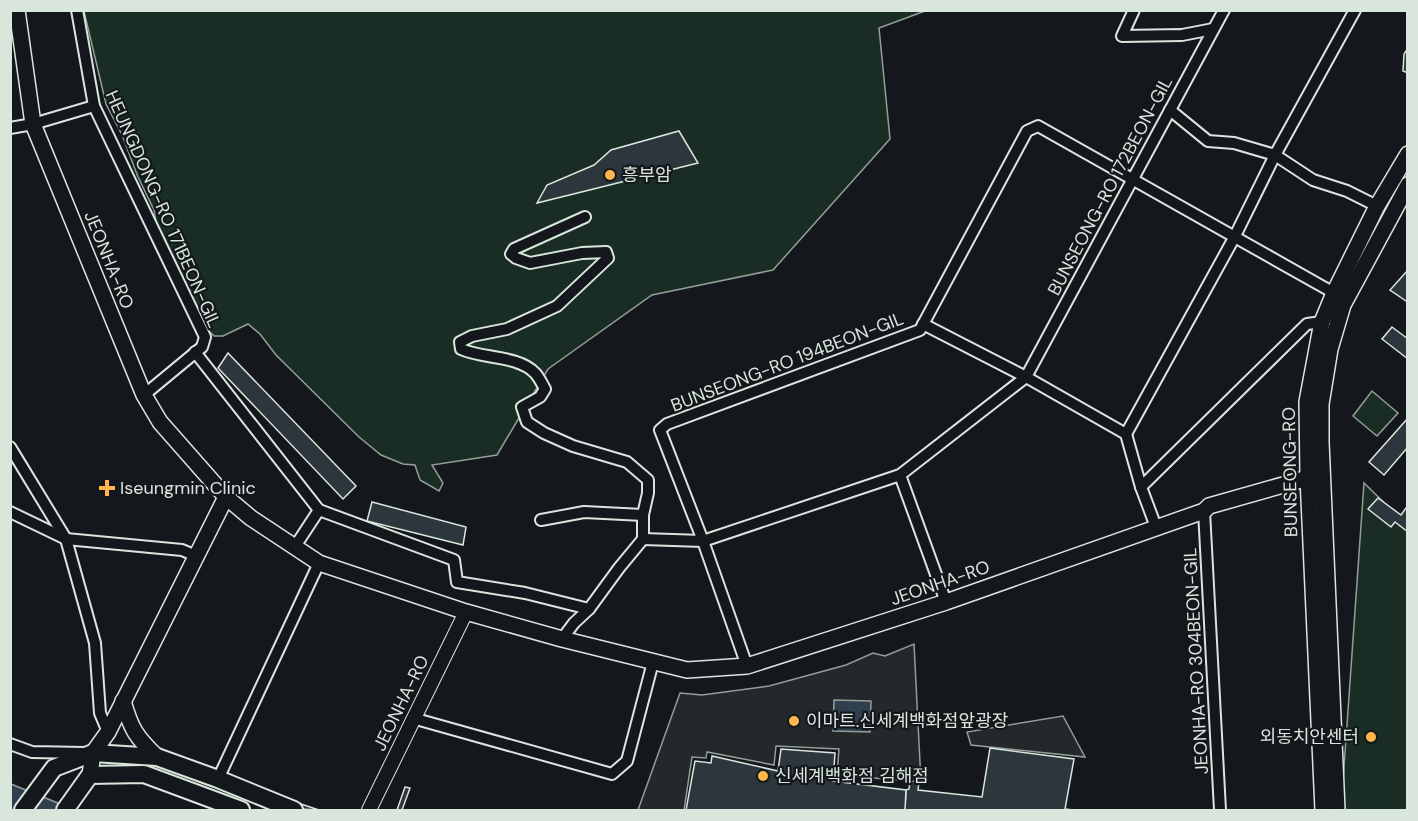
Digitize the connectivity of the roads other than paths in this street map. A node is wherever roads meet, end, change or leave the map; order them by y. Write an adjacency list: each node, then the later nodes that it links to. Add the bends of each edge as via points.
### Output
1 (17, 10): 9 (main road, JEONHA-RO)
2 (77, 10): 7 (street, HEUNGDONG-RO 171BEON-GIL)
3 (1134, 10): 6 (street, via 1122,36 1182,35)
4 (1224, 10): 6 (street, BUNSEONG-RO 172BEON-GIL)
5 (1355, 10): 12 (street)
6 (1213, 29): 8 (street, BUNSEONG-RO 172BEON-GIL)
7 (94, 106): 9 (street); 21 (street, HEUNGDONG-RO 171BEON-GIL, via 205,337 202,347)
8 (1170, 110): 12 (street, via 1208,141 1234,143); 13 (street, BUNSEONG-RO 172BEON-GIL)
9 (33, 124): 10 (street); 23 (main road, JEONHA-RO)
10 (10, 128)
11 (1407, 154): 15 (main road, BUNSEONG-RO)
12 (1275, 155): 15 (street, via 1313,180); 17 (street)
13 (1132, 179): 17 (street, BUNSEONG-RO 194BEON-GIL); 20 (street, BUNSEONG-RO 194BEON-GIL, via 1038,126 1027,131); 22 (street, BUNSEONG-RO 172BEON-GIL)
14 (1407, 185): 27 (main road, BUNSEONG-RO, via 1342,305 1321,404)
15 (1377, 206): 18 (main road, BUNSEONG-RO)
16 (585, 218): 33 (street, via 514,249 511,254 530,263 582,253 606,252 608,258 557,306 507,329 472,336 460,342 461,349 511,360 534,372 545,389 540,397 522,407 527,422 573,446 627,462 648,480)
17 (1234, 238): 18 (street, BUNSEONG-RO 194BEON-GIL); 24 (street)
18 (1334, 293): 19 (main road, BUNSEONG-RO)
19 (1323, 322): 27 (main road, BUNSEONG-RO, via 1307,402); 28 (street, via 1306,324)
20 (923, 324): 22 (street, BUNSEONG-RO 194BEON-GIL); 38 (street, BUNSEONG-RO 194BEON-GIL, via 920,330 667,424 660,430)
21 (195, 352): 23 (street, HEUNGDONG-RO 171BEON-GIL); 30 (street)
22 (1026, 377): 24 (street); 26 (street, BUNSEONG-RO 172BEON-GIL)
23 (144, 395): 29 (main road, JEONHA-RO, via 160,422)
24 (1126, 434): 28 (street)
25 (10, 447): 36 (street)
26 (900, 475): 38 (street, BUNSEONG-RO 172BEON-GIL); 42 (street)
27 (1315, 476): 31 (main road, JEONHA-RO, via 1209,506); 62 (main road, BUNSEONG-RO); 63 (main road, BUNSEONG-RO)
28 (1141, 488): 35 (street)
29 (226, 497): 39 (main road, JEONHA-RO); 40 (main road)
30 (319, 510): 39 (street); 43 (street, via 454,560 457,582)
31 (1204, 511): 35 (main road, JEONHA-RO); 61 (street, JEONHA-RO 304BEON-GIL)
32 (10, 512): 36 (street)
33 (644, 515): 34 (street, via 584,512); 37 (street)
34 (541, 520)
35 (1156, 527): 42 (main road, JEONHA-RO)
36 (66, 539): 40 (street, via 183,550); 50 (street, via 95,643 100,713)
37 (643, 539): 38 (street); 43 (street)
38 (703, 541): 47 (street, BUNSEONG-RO 194BEON-GIL)
39 (294, 548): 41 (main road, JEONHA-RO)
40 (196, 556): 48 (main road)
41 (320, 563): 44 (main road, JEONHA-RO); 55 (street)
42 (946, 602): 47 (main road, JEONHA-RO)
43 (589, 609): 45 (street)
44 (466, 612): 45 (main road, JEONHA-RO); 49 (street, JEONHA-RO)
45 (562, 639): 46 (main road, JEONHA-RO)
46 (653, 662): 47 (main road, JEONHA-RO, via 687,670); 49 (street, via 627,761 612,774)
47 (747, 666)
48 (123, 701): 50 (main road); 53 (main road, via 132,729)
49 (416, 719): 60 (street, JEONHA-RO)
50 (108, 732): 52 (main road)
51 (10, 744): 52 (street, via 32,752)
52 (93, 753): 53 (main road); 54 (main road); 56 (main road, via 54,768)
53 (157, 757): 55 (main road)
54 (90, 775): 57 (main road); 58 (main road, via 144,774)
55 (218, 779): 59 (main road)
56 (23, 810)
57 (65, 810)
58 (241, 810)
59 (294, 810)
60 (369, 810)
61 (1220, 810)
62 (1323, 810)
63 (1337, 810)

